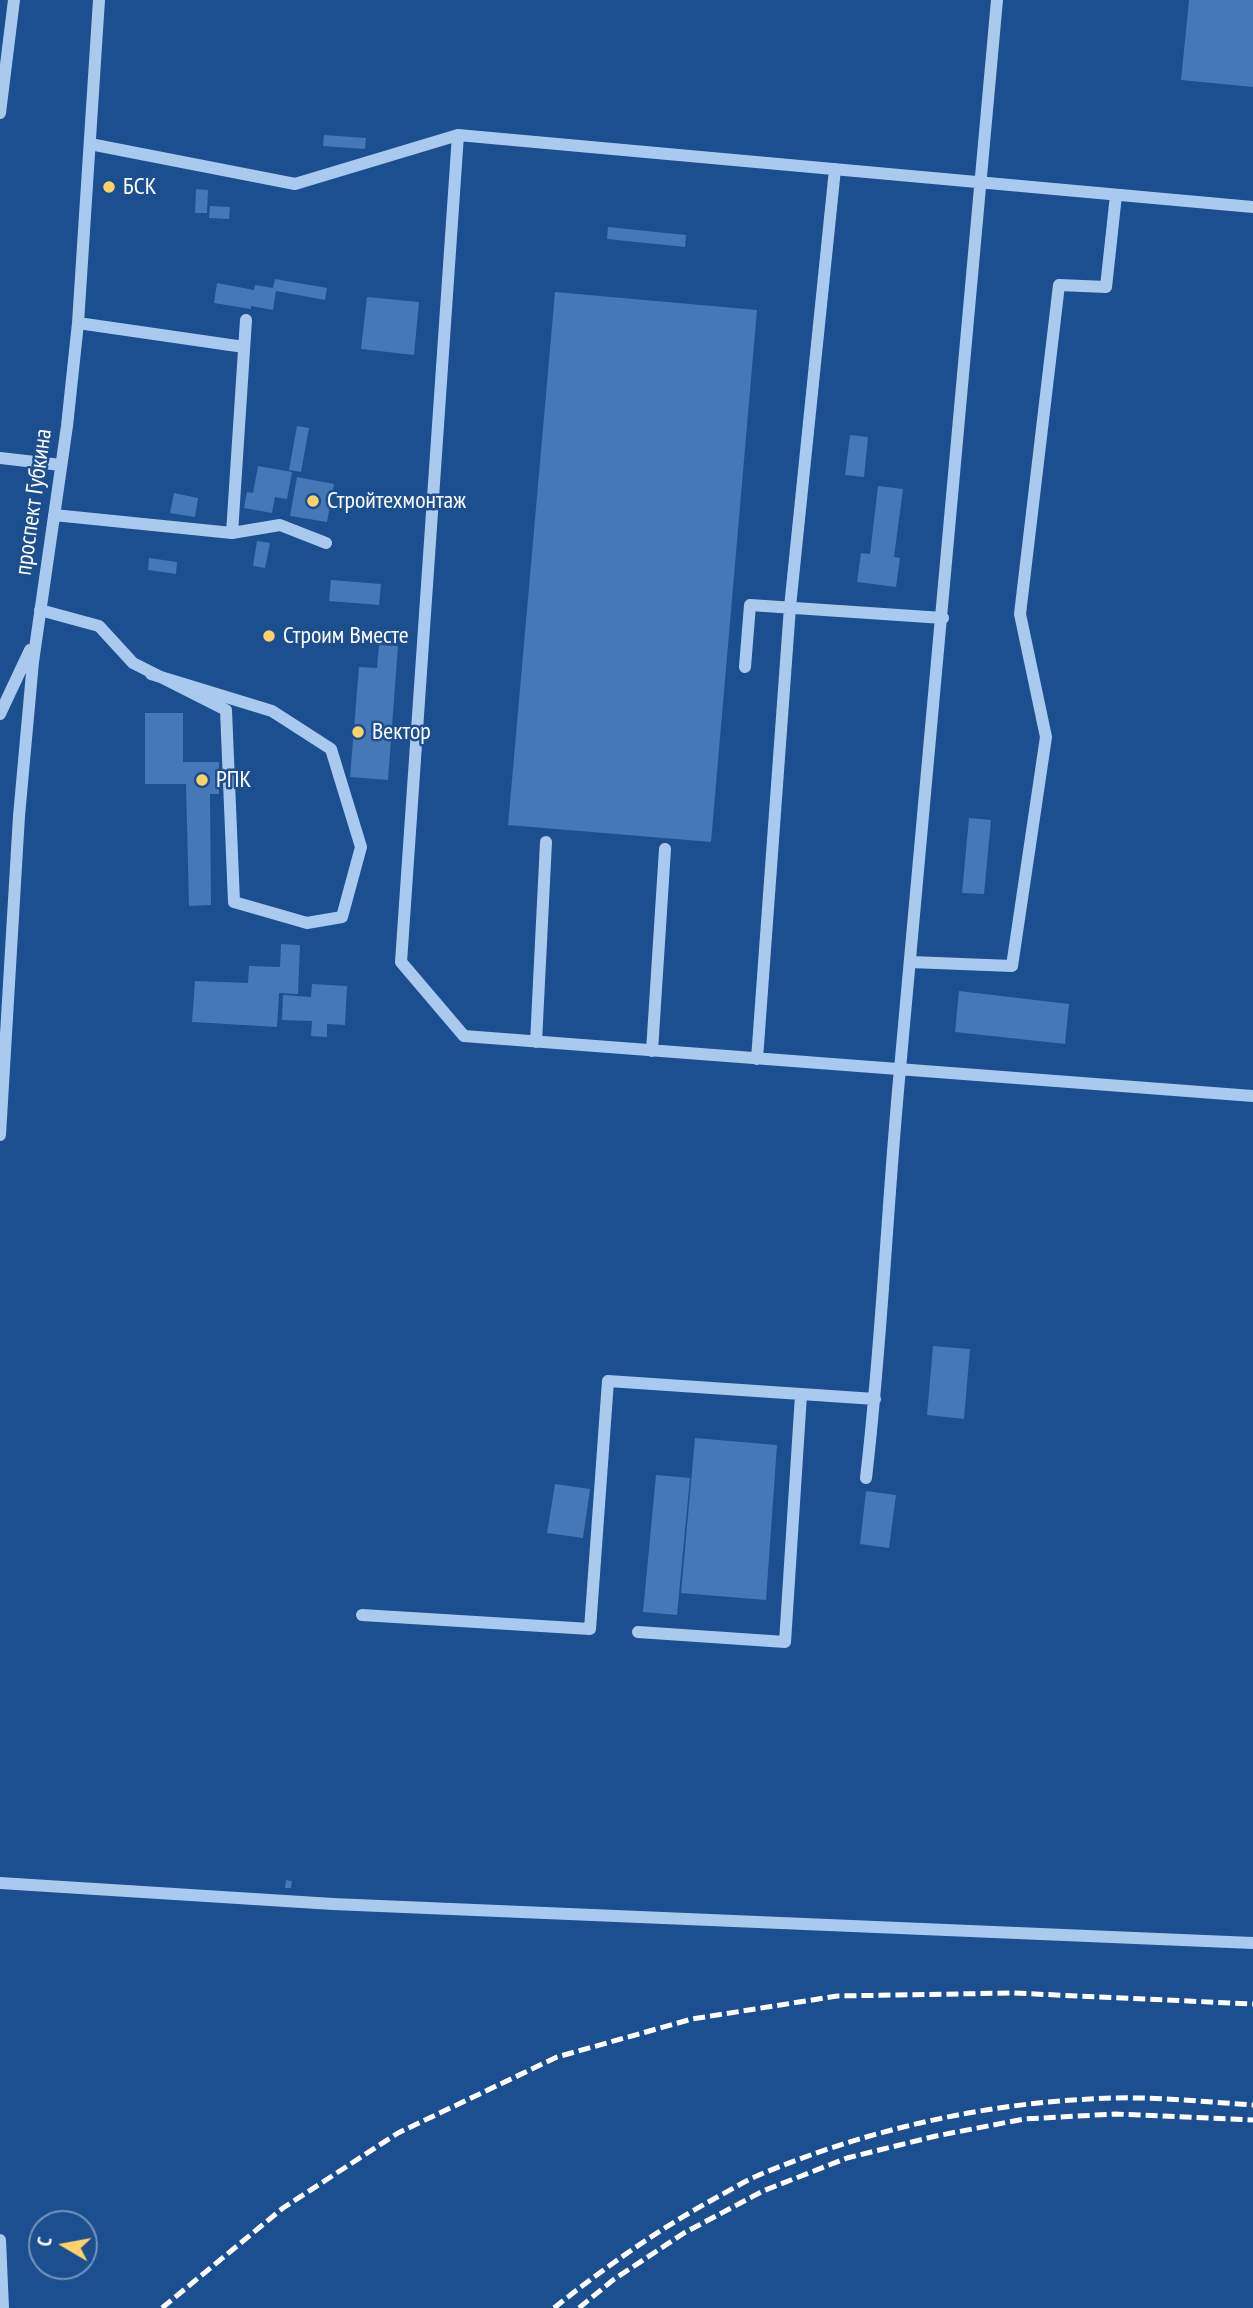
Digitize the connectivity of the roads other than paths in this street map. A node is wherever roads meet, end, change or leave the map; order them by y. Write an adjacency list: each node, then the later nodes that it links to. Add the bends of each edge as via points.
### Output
1 (14, 0): 4 (street)
2 (99, 0): 6 (street, проспект Губкина)
3 (997, 0): 8 (street)
4 (0, 113)
5 (458, 135): 6 (street, via 295,184); 7 (street); 31 (street, via 401,962 464,1036)
6 (90, 144): 12 (street, проспект Губкина)
7 (835, 169): 8 (street); 19 (street)
8 (982, 182): 9 (street); 21 (street)
9 (1116, 195): 10 (street); 28 (street, via 1106,287 1059,285 1020,614 1046,737 1012,966)
10 (1253, 207)
11 (246, 320): 13 (street)
12 (78, 323): 13 (street); 15 (street, проспект Губкина)
13 (244, 347): 17 (street)
14 (0, 458): 15 (street)
15 (61, 465): 16 (street, проспект Губкина)
16 (54, 515): 17 (street); 20 (street, проспект Губкина)
17 (232, 533): 18 (street, via 280,525)
18 (326, 543)
19 (790, 607): 21 (street); 23 (street, via 750,605); 33 (street)
20 (40, 610): 22 (street, проспект Губкина); 24 (street, via 99,626)
21 (943, 618): 28 (street)
22 (36, 637): 25 (street); 30 (street, проспект Губкина, via 19,816)
23 (745, 667)
24 (151, 674): 24 (street, via 226,710 234,902 307,923 342,918 361,847 331,748 272,711)
25 (0, 714)
26 (546, 842): 31 (street)
27 (665, 849): 32 (street)
28 (911, 962): 34 (street)
29 (0, 980): 30 (street)
30 (9, 997): 36 (street, проспект Губкина)
31 (536, 1042): 32 (street)
32 (652, 1051): 33 (street)
33 (758, 1059): 34 (street)
34 (900, 1070): 35 (street); 38 (street)
35 (1253, 1097)
36 (0, 1135)
37 (801, 1395): 38 (street); 40 (street, via 608,1381 590,1629); 41 (street, via 785,1642)
38 (875, 1399): 39 (street)
39 (866, 1478)
40 (362, 1615)
41 (638, 1632)
42 (0, 1883): 43 (street, via 332,1904)
43 (1253, 1943)
44 (0, 2240): 45 (street)
45 (3, 2308)

